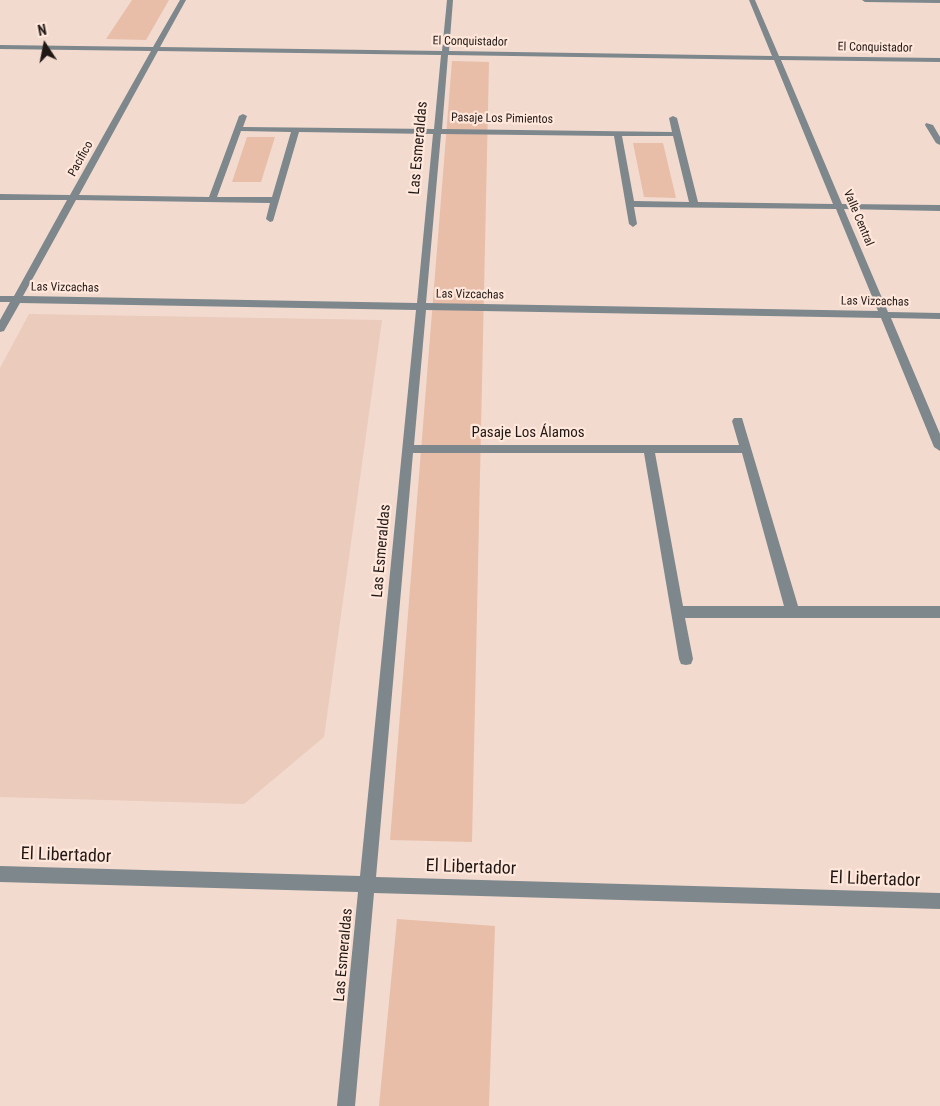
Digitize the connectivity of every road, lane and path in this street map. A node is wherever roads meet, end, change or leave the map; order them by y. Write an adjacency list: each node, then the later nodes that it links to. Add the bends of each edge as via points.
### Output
1 (184, 0): 7 (street, Pacífico)
2 (450, 0): 8 (street, Las Esmeraldas)
3 (752, 0): 9 (street, Valle Central)
4 (865, 0): 5 (street)
5 (940, 1)
6 (0, 47): 7 (street, El Conquistador)
7 (156, 49): 8 (street, El Conquistador); 21 (street, Pacífico)
8 (445, 53): 9 (street, El Conquistador); 16 (street, Las Esmeraldas)
9 (777, 58): 10 (street, El Conquistador); 26 (street, Valle Central)
10 (940, 60)
11 (243, 116): 14 (street)
12 (673, 118): 18 (street)
13 (929, 126): 19 (street)
14 (238, 129): 15 (street, Pasaje Los Pimientos); 22 (street)
15 (296, 130): 16 (street, Pasaje Los Pimientos); 23 (street)
16 (437, 131): 17 (street, Pasaje Los Pimientos); 32 (street, Las Esmeraldas)
17 (618, 133): 18 (street, Pasaje Los Pimientos); 24 (street)
18 (676, 134): 25 (street)
19 (939, 140)
20 (0, 197): 21 (street)
21 (73, 198): 22 (street); 31 (street, Pacífico)
22 (212, 199): 23 (street)
23 (276, 200): 28 (street)
24 (630, 204): 25 (street); 29 (street)
25 (694, 205): 26 (street)
26 (840, 207): 27 (street); 33 (street, Valle Central)
27 (940, 208)
28 (270, 219)
29 (633, 224)
30 (0, 299): 31 (street, Las Vizcachas)
31 (16, 299): 32 (street, Las Vizcachas); 35 (street, Pacífico)
32 (421, 307): 33 (street, Las Vizcachas); 38 (street, Las Esmeraldas)
33 (885, 315): 34 (street, Las Vizcachas); 37 (street, Valle Central)
34 (940, 316)
35 (0, 329)
36 (738, 421): 40 (street)
37 (940, 447)
38 (408, 449): 39 (street, Pasaje Los Álamos); 46 (street, Las Esmeraldas)
39 (649, 449): 40 (street, Pasaje Los Álamos); 41 (street)
40 (746, 449): 43 (street)
41 (678, 612): 43 (street); 44 (street)
42 (940, 612): 43 (street)
43 (793, 613)
44 (686, 659)
45 (0, 874): 46 (street, El Libertador)
46 (367, 885): 47 (street, El Libertador); 48 (street, Las Esmeraldas)
47 (940, 901)
48 (346, 1106)

